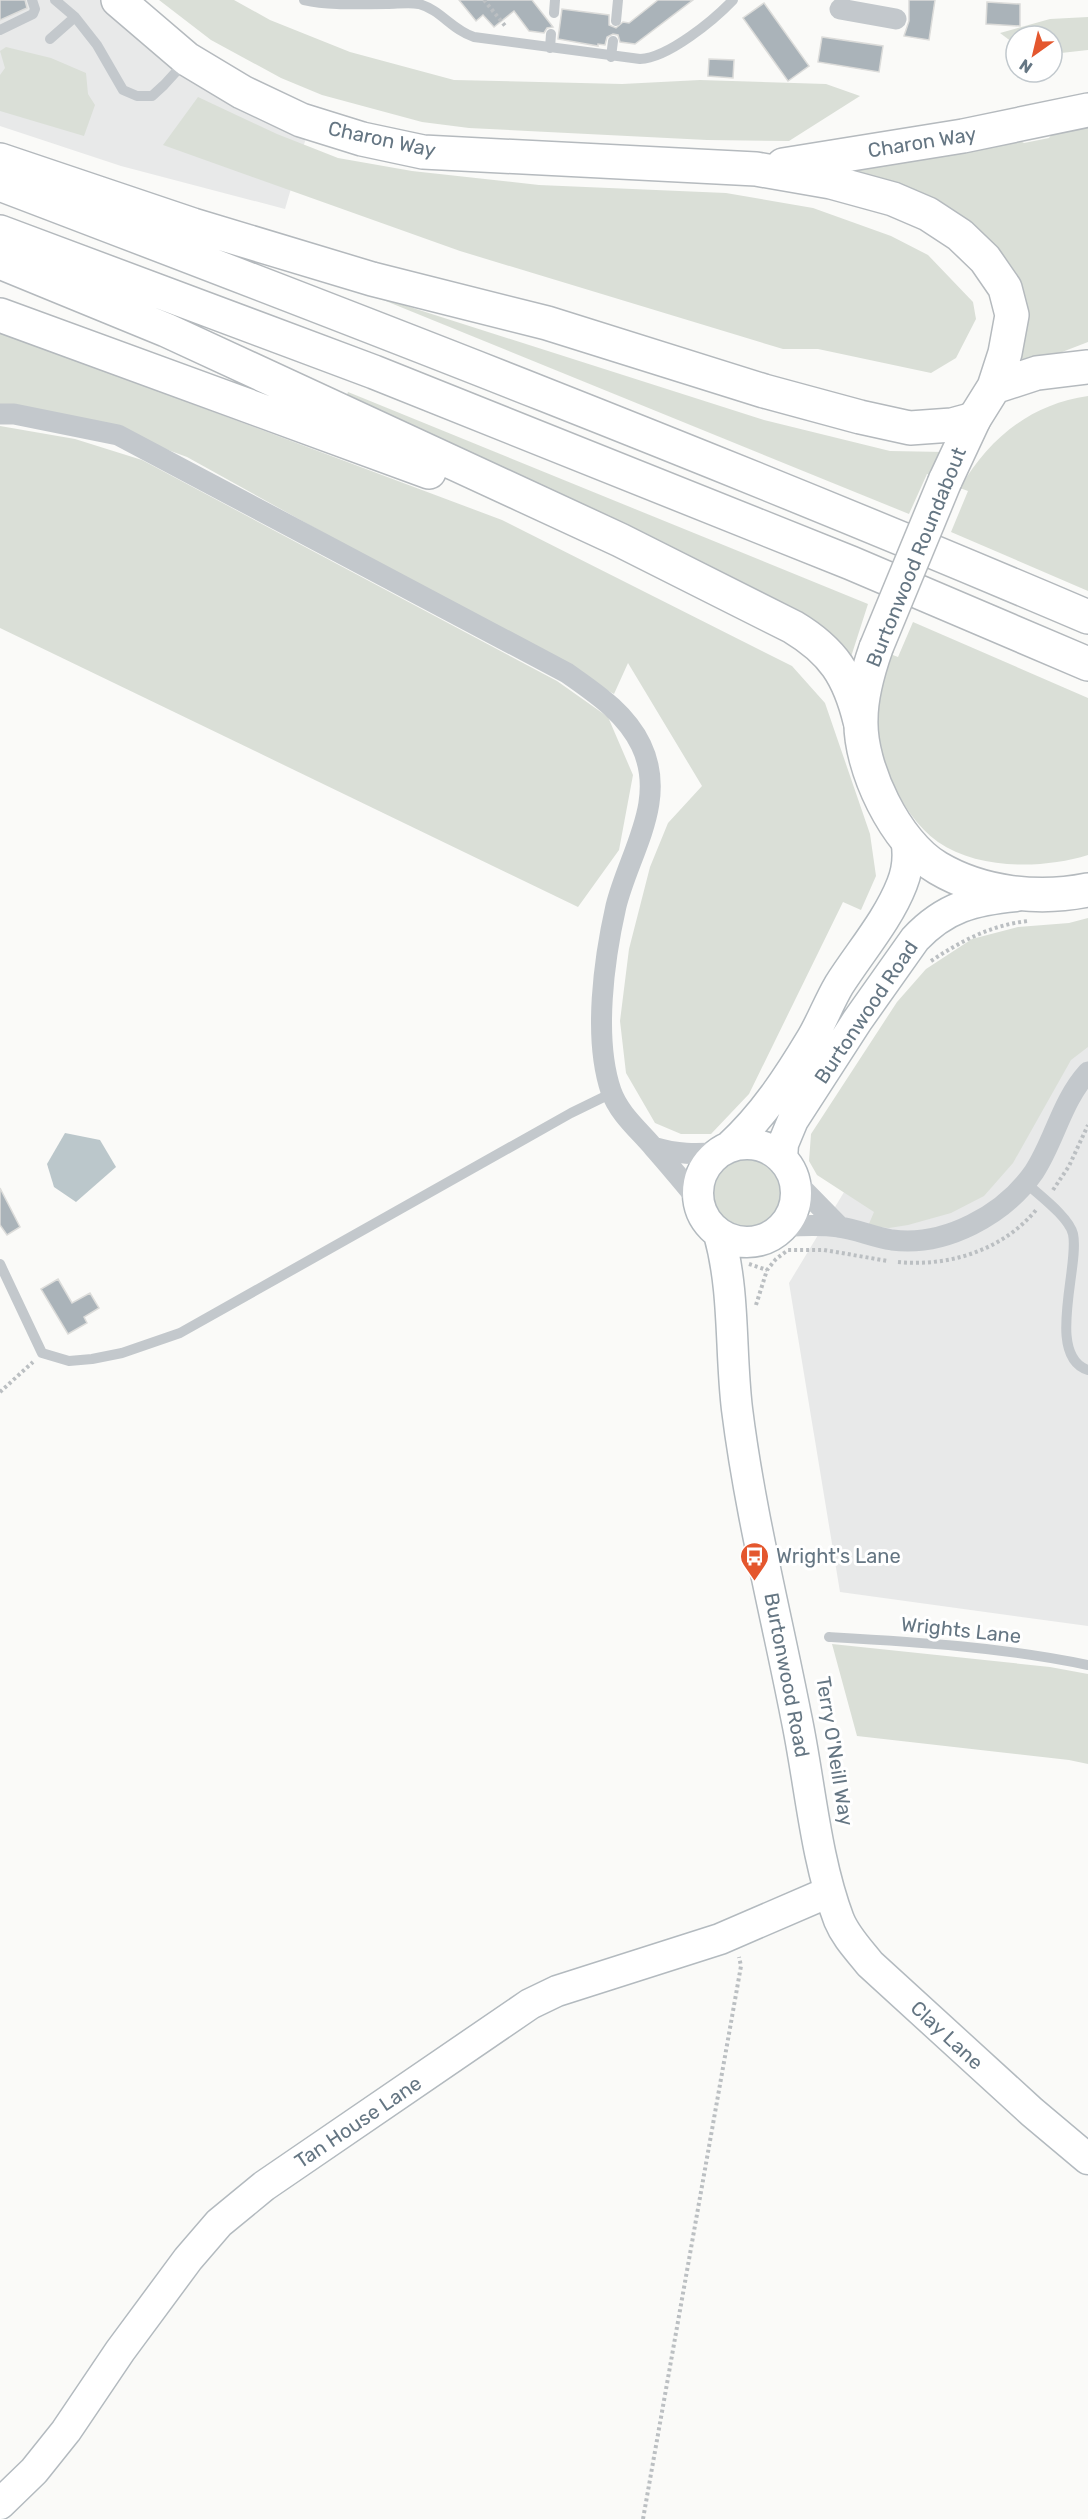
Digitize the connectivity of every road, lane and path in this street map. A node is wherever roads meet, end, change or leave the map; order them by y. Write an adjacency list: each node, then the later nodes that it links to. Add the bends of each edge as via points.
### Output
1 (32, 0): 19 (lane, via 33,14)
2 (55, 0): 16 (lane)
3 (118, 0): 26 (main road, Charon Way)
4 (304, 0): 10 (lane)
5 (442, 0): 14 (lane)
6 (484, 0): 23 (path)
7 (555, 0): 15 (lane)
8 (618, 0): 18 (lane)
9 (733, 0): 25 (lane, via 672,50 650,59)
10 (339, 2): 11 (lane)
11 (399, 2): 14 (lane)
12 (873, 7): 13 (street); 17 (street)
13 (840, 9)
14 (436, 10): 23 (lane, via 462,33)
15 (554, 13)
16 (75, 17): 21 (lane); 26 (lane, via 123,90 137,96 152,96)
17 (896, 19)
18 (616, 21)
19 (0, 30)
20 (551, 34): 24 (lane)
21 (50, 39)
22 (613, 41): 25 (lane)
23 (519, 43): 24 (lane)
24 (550, 48): 25 (lane)
25 (611, 57)
26 (187, 59): 29 (main road, Charon Way, via 242,92 301,120 423,152)
27 (1088, 110): 29 (main road, Charon Way, via 963,136)
28 (0, 160): 39 (main road, via 361,276 547,323 860,417 910,428 943,427)
29 (756, 169): 37 (main road, Charon Way, via 831,182 893,199 928,214 960,235 985,259 1005,288 1012,315)
30 (0, 184): 41 (main road, via 401,337 853,517)
31 (0, 232): 42 (main road, via 374,372 851,563)
32 (0, 262): 40 (main road, via 166,330)
33 (0, 315): 40 (main road)
34 (1088, 356): 36 (main road)
35 (1088, 366): 36 (main road)
36 (1036, 373): 37 (main road)
37 (994, 387): 39 (main road, Burtonwood Roundabout)
38 (0, 414): 49 (street, via 118,435 567,673 615,708 641,745 650,787 644,827 616,906 606,971 603,1044 605,1072)
39 (974, 419): 43 (main road, Burtonwood Roundabout, bridge, via 876,648 865,684)
40 (620, 540): 43 (main road, via 810,638 823,648 844,676 854,693)
41 (1088, 617)
42 (1088, 664)
43 (860, 721): 44 (main road, Burtonwood Roundabout, via 870,772)
44 (906, 839): 46 (main road, Burtonwood Roundabout, via 937,868); 52 (street, Burtonwood Road, via 906,873 896,897 837,988 813,1036 772,1101)
45 (1088, 890): 46 (main road, Burtonwood Roundabout, via 1048,896)
46 (1028, 908): 47 (path, via 1015,923 959,942); 53 (street, Burtonwood Road, via 993,898 955,908 915,939 793,1120 783,1144)
47 (927, 964)
48 (1088, 1072): 55 (street, via 1076,1085)
49 (612, 1093): 51 (street); 63 (lane, via 180,1333 92,1359 69,1361)
50 (1088, 1125): 54 (path)
51 (653, 1147): 52 (street, via 696,1155); 56 (street)
52 (725, 1150): 53 (street, via 755,1145 770,1150); 56 (street, via 709,1161 702,1173)
53 (788, 1170): 57 (street); 58 (street, via 795,1205)
54 (1061, 1181)
55 (1026, 1183): 57 (street, via 984,1218 943,1235 894,1240); 64 (lane, via 1058,1212 1073,1234 1066,1325 1069,1350)
56 (698, 1200): 59 (street, via 706,1219)
57 (840, 1227): 58 (street)
58 (778, 1231): 59 (street, via 760,1241 746,1242); 62 (street, Burtonwood Road, via 751,1265)
59 (719, 1234): 62 (street, Burtonwood Road)
60 (0, 1264): 63 (lane)
61 (767, 1270): 62 (path)
62 (743, 1314): 68 (street, Burtonwood Road, via 737,1410 756,1527)
63 (42, 1353): 65 (path)
64 (1088, 1370)
65 (0, 1392)
66 (828, 1637): 67 (lane, Wrights Lane, via 926,1642)
67 (1088, 1665)
68 (830, 1892): 69 (street, Tan House Lane); 70 (street, Clay Lane, via 840,1923 870,1964)
69 (736, 1932): 71 (street, Tan House Lane, via 557,1991 530,2004 264,2186 219,2223 188,2259 66,2431 34,2471); 72 (path, via 741,1966)
70 (1088, 2159)
71 (0, 2504)
72 (643, 2519)

